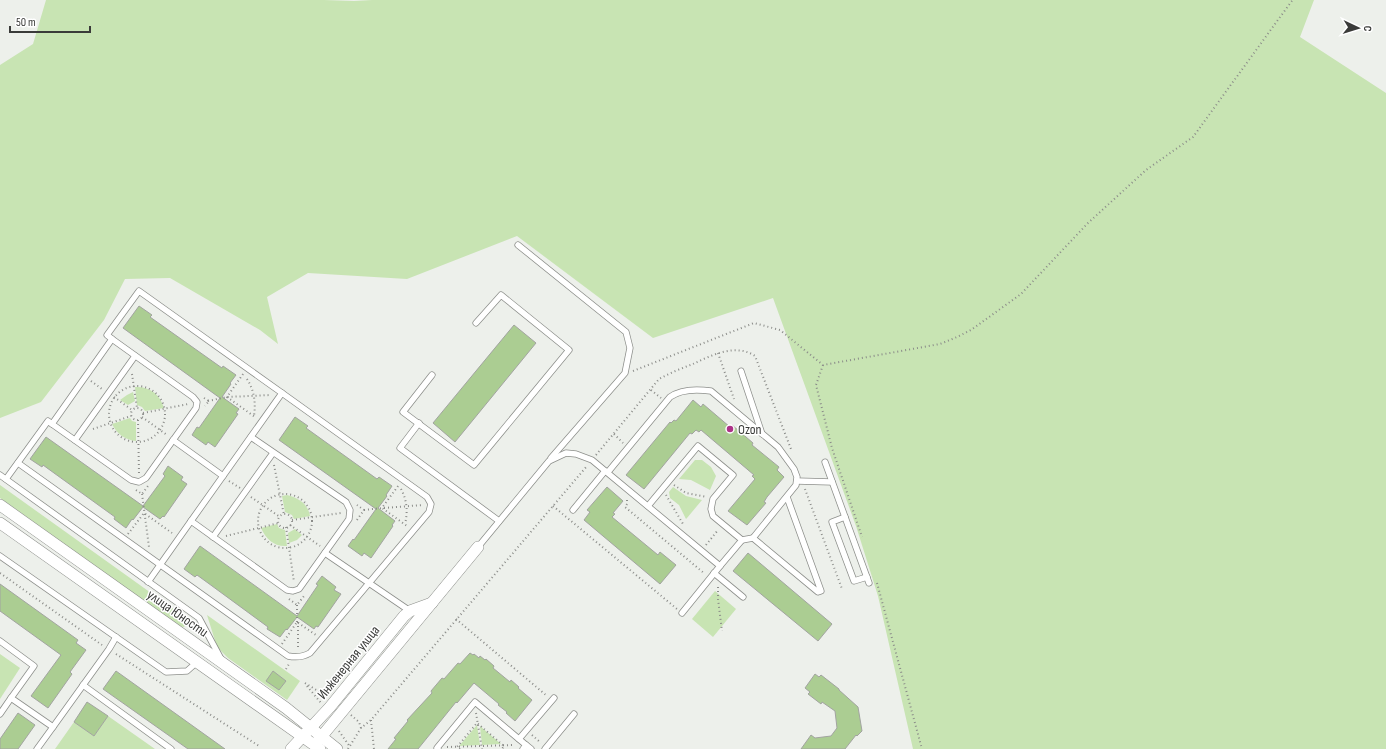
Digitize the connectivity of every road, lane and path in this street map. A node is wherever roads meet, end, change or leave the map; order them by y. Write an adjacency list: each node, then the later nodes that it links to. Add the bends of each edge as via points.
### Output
1 (1293, 0): 9 (path, via 1193,137 1146,170 1088,223 1021,294 971,330 940,344 822,365 780,330 754,323)
2 (518, 245): 9 (lane, via 626,332 630,348)
3 (476, 323): 28 (lane, via 501,295 569,350 474,465)
4 (112, 339): 6 (lane); 12 (lane, via 107,335 138,291); 29 (lane)
5 (718, 353): 23 (path)
6 (135, 356): 18 (lane, via 193,397); 34 (lane)
7 (741, 372): 32 (lane)
8 (132, 373): 11 (path)
9 (625, 374): 39 (lane)
10 (432, 375): 28 (lane, via 403,412)
11 (134, 386): 20 (path); 21 (path, via 144,387 156,393 161,398); 27 (path, via 125,389 114,398 110,410)
12 (282, 393): 33 (lane); 58 (lane, via 427,497)
13 (254, 395): 14 (path); 16 (path); 16 (path, via 244,374); 16 (path, via 255,416)
14 (273, 395)
15 (202, 396): 17 (path)
16 (228, 397): 17 (path)
17 (208, 401): 18 (path); 19 (path)
18 (196, 403): 21 (path); 35 (lane, via 196,408)
19 (204, 407)
20 (137, 408): 22 (path); 24 (path, via 132,410)
21 (164, 409): 22 (path); 31 (path, via 165,418)
22 (143, 413): 25 (path)
23 (739, 414): 32 (lane); 43 (lane, via 710,391 700,389 675,393)
24 (131, 416): 26 (path); 27 (path)
25 (142, 417): 26 (path); 31 (path)
26 (138, 420): 36 (path)
27 (111, 423): 30 (path); 36 (path, via 114,430 124,439)
28 (420, 423): 72 (lane, via 400,448)
29 (52, 424): 34 (lane); 41 (lane, via 48,421)
30 (92, 430)
31 (160, 430): 35 (path); 36 (path, via 150,439)
32 (762, 434): 48 (lane, via 778,447 794,469)
33 (251, 437): 37 (lane); 45 (lane)
34 (75, 440): 35 (lane, via 131,480 139,482 146,478)
35 (173, 440): 45 (lane)
36 (138, 442): 42 (path)
37 (273, 454): 54 (path); 65 (lane, via 346,502); 84 (lane)
38 (592, 460): 39 (lane, via 566,453); 43 (lane); 60 (path)
39 (548, 461): 72 (lane)
40 (825, 462): 49 (lane)
41 (18, 463): 47 (lane); 94 (lane)
42 (138, 465)
43 (606, 472): 61 (lane); 64 (lane)
44 (0, 475): 47 (lane)
45 (223, 476): 71 (lane)
46 (670, 479): 52 (lane); 55 (path, via 686,493); 76 (lane, via 698,446 733,475 713,499 713,516)
47 (6, 480): 99 (lane)
48 (797, 481): 49 (lane); 56 (lane)
49 (832, 482): 68 (lane)
50 (150, 483): 53 (path)
51 (134, 488): 53 (path)
52 (662, 488): 61 (lane); 86 (path)
53 (142, 494): 66 (path)
54 (280, 494): 67 (path); 69 (path, via 300,498 309,507); 78 (path, via 264,504 259,516)
55 (706, 496)
56 (787, 497): 85 (lane); 85 (lane, via 821,591 818,592)
57 (0, 505): 116 (street, улица Юности)
58 (431, 505): 59 (path); 100 (lane, via 429,512)
59 (406, 506): 62 (path); 62 (path, via 399,485); 75 (path)
60 (553, 506): 105 (path); 106 (path)
61 (648, 506): 86 (lane)
62 (382, 508): 65 (path); 75 (path)
63 (625, 508): 98 (path)
64 (573, 510)
65 (350, 512): 69 (path); 92 (lane, via 349,519)
66 (144, 513): 81 (path); 82 (path); 91 (path)
67 (284, 515): 70 (path, via 290,516); 74 (path, via 280,516)
68 (845, 517): 68 (lane, via 832,522 854,581 868,580)
69 (312, 518): 70 (path); 83 (path, via 312,526)
70 (292, 520): 77 (path)
71 (191, 521): 84 (lane); 94 (lane)
72 (500, 521): 88 (lane)
73 (0, 523): 115 (street, улица Юности)
74 (279, 523): 78 (path); 79 (path)
75 (405, 524): 80 (path)
76 (723, 524): 87 (lane); 90 (path)
77 (290, 525): 79 (path); 83 (path)
78 (259, 527): 84 (path); 89 (path, via 262,535 271,544)
79 (286, 528): 89 (path)
80 (409, 528)
81 (173, 534)
82 (128, 535)
83 (307, 537): 89 (path); 92 (path)
84 (214, 538): 101 (lane, via 287,590)
85 (753, 538): 87 (lane)
86 (689, 540): 90 (lane)
87 (742, 540): 95 (lane)
88 (478, 547): 103 (street, Инженерная улица)
89 (289, 548): 101 (path)
90 (701, 550): 95 (lane)
91 (149, 551)
92 (326, 552): 100 (lane); 101 (lane)
93 (0, 556): 110 (lane)
94 (160, 565): 99 (lane); 114 (lane)
95 (720, 566): 97 (lane)
96 (0, 573): 113 (path)
97 (716, 575): 98 (lane); 102 (lane); 108 (path)
98 (710, 578): 105 (lane)
99 (148, 582): 116 (lane, via 199,618)
100 (369, 583): 104 (lane); 114 (lane, via 310,653)
101 (295, 591): 107 (path)
102 (743, 597)
103 (433, 603): 104 (street, Инженерная улица); 133 (street, Инженерная улица)
104 (410, 611): 129 (street, Инженерная улица)
105 (682, 613)
106 (456, 619): 119 (path); 126 (path)
107 (297, 622): 109 (path); 112 (path); 114 (path, via 298,650)
108 (722, 631)
109 (317, 636)
110 (116, 637): 113 (lane); 115 (lane, via 166,672 187,671)
111 (0, 641): 120 (lane, via 34,666)
112 (281, 645)
113 (109, 649): 117 (lane); 135 (path)
114 (294, 658)
115 (196, 663): 131 (street, улица Юности)
116 (223, 663): 129 (street, улица Юности)
117 (83, 684): 128 (lane); 142 (lane)
118 (330, 691): 123 (path, via 326,697 305,683 321,703)
119 (547, 696)
120 (11, 698): 124 (lane); 128 (lane)
121 (554, 698): 130 (lane)
122 (475, 703): 127 (path); 132 (lane); 139 (lane)
123 (318, 706)
124 (0, 714)
125 (574, 714): 140 (lane)
126 (371, 720): 145 (path, via 361,728); 146 (path)
127 (478, 723): 134 (path); 136 (path); 137 (path)
128 (53, 727): 141 (lane)
129 (311, 728): 131 (street, Инженерная улица); 133 (street, улица Юности)
130 (526, 731): 132 (lane); 140 (path)
131 (302, 737): 133 (street, улица Юности); 143 (street, Инженерная улица)
132 (519, 739): 138 (lane)
133 (317, 745): 144 (street, улица Юности)
134 (504, 745): 137 (path); 138 (path); 148 (path)
135 (259, 746)
136 (458, 747): 137 (path); 139 (path); 147 (path)
137 (481, 747)
138 (526, 747)
139 (437, 748)
140 (545, 748)
141 (37, 749)
142 (171, 749)
143 (291, 749)
144 (337, 749)
145 (349, 749)
146 (374, 749)
147 (460, 749)
148 (502, 749)

